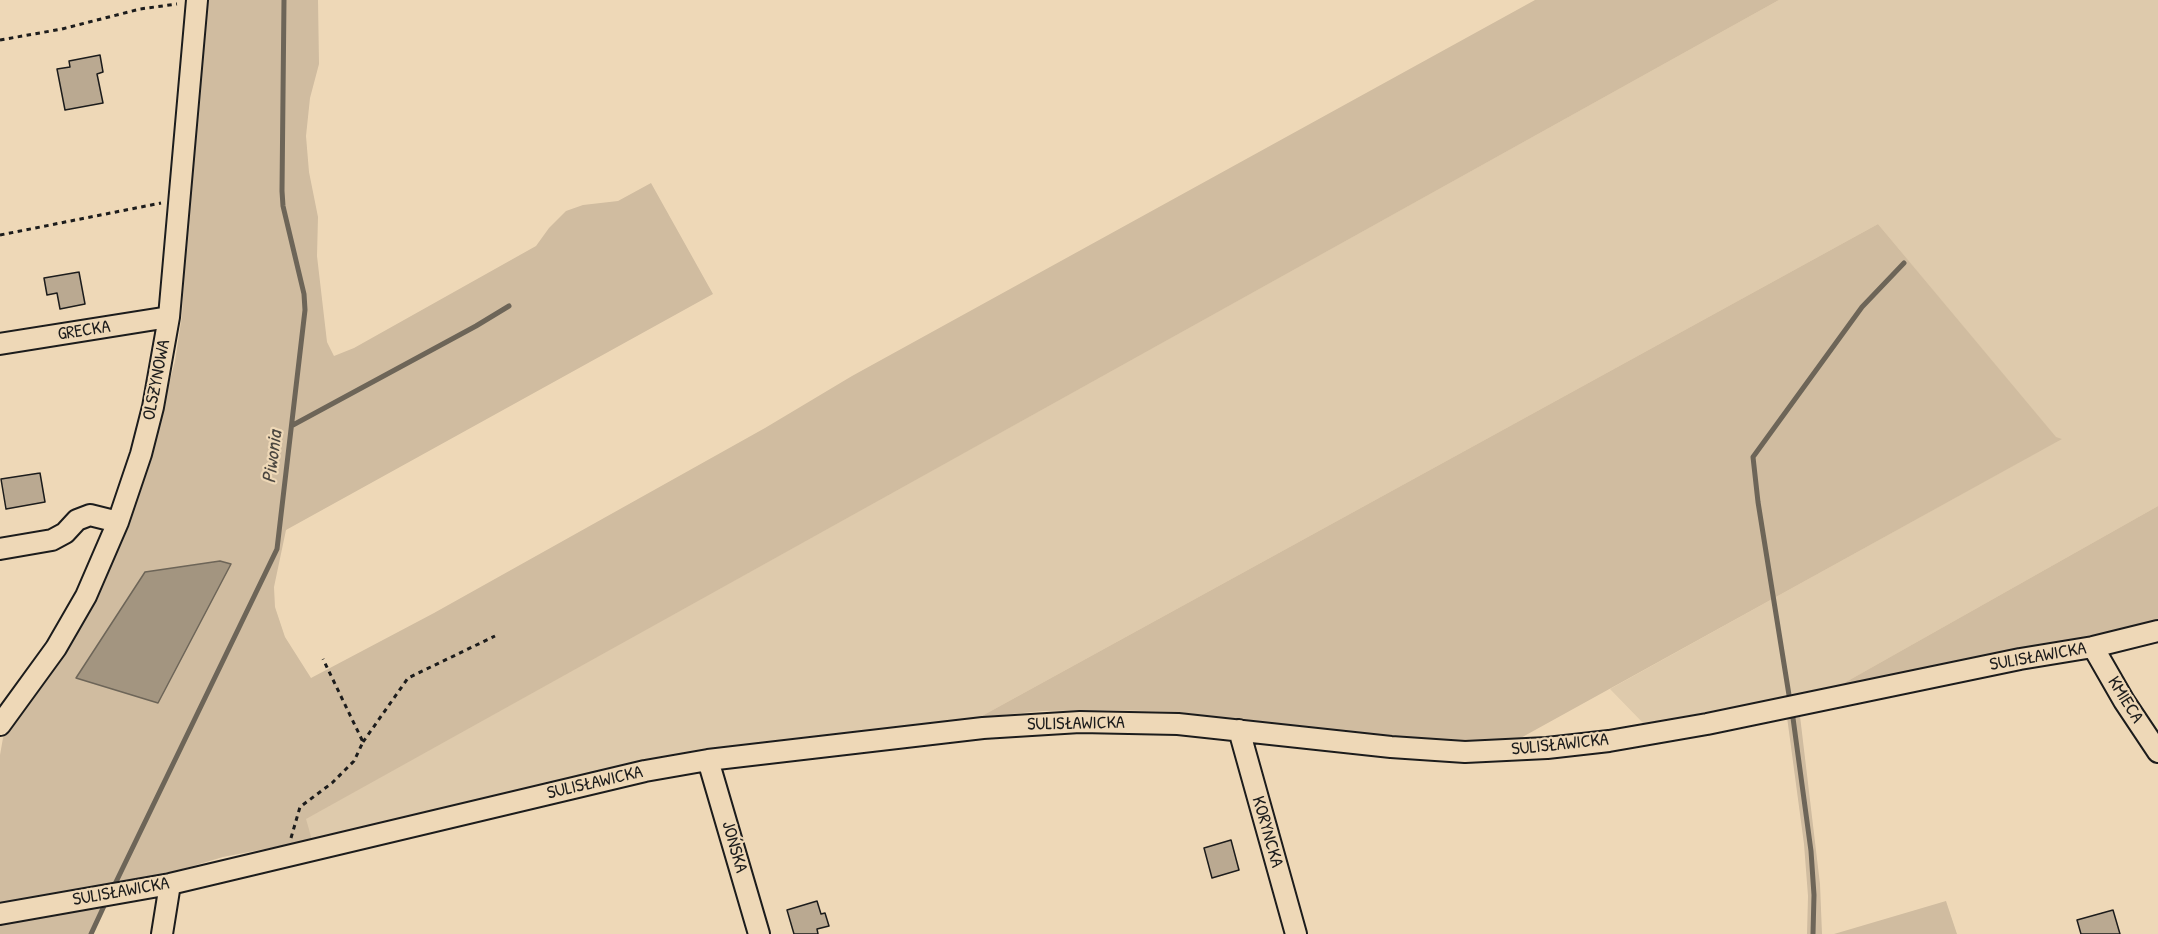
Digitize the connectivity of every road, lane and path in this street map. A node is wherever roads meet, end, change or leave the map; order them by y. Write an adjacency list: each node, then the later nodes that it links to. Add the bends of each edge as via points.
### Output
1 (197, 1): 2 (path, via 140,9); 3 (street, OLSZYNOWA)
2 (0, 40)
3 (180, 198): 4 (path); 5 (street, OLSZYNOWA)
4 (0, 235)
5 (169, 317): 6 (street, GRECKA); 7 (street, OLSZYNOWA, via 153,407)
6 (0, 344)
7 (118, 522): 8 (street, via 90,515 52,540); 13 (street, OLSZYNOWA, via 71,624)
8 (0, 549)
9 (2158, 631): 11 (street, SULISŁAWICKA)
10 (495, 636): 15 (path, via 408,678)
11 (2093, 647): 14 (street, SULISŁAWICKA, via 2019,658 1707,724 1547,748 1465,752); 16 (street, KMIECA)
12 (323, 660): 15 (path)
13 (0, 725)
14 (1239, 730): 17 (street, SULISŁAWICKA, via 1127,722 1035,724); 23 (street, KORYNCKA)
15 (363, 742): 18 (path, via 354,761 300,807)
16 (2158, 752)
17 (708, 760): 18 (street, SULISŁAWICKA, via 645,771); 22 (street, JOŃSKA)
18 (285, 856): 19 (street, SULISŁAWICKA)
19 (170, 884): 20 (street, SULISŁAWICKA); 21 (street)
20 (0, 914)
21 (162, 934)
22 (759, 934)
23 (1296, 934)

